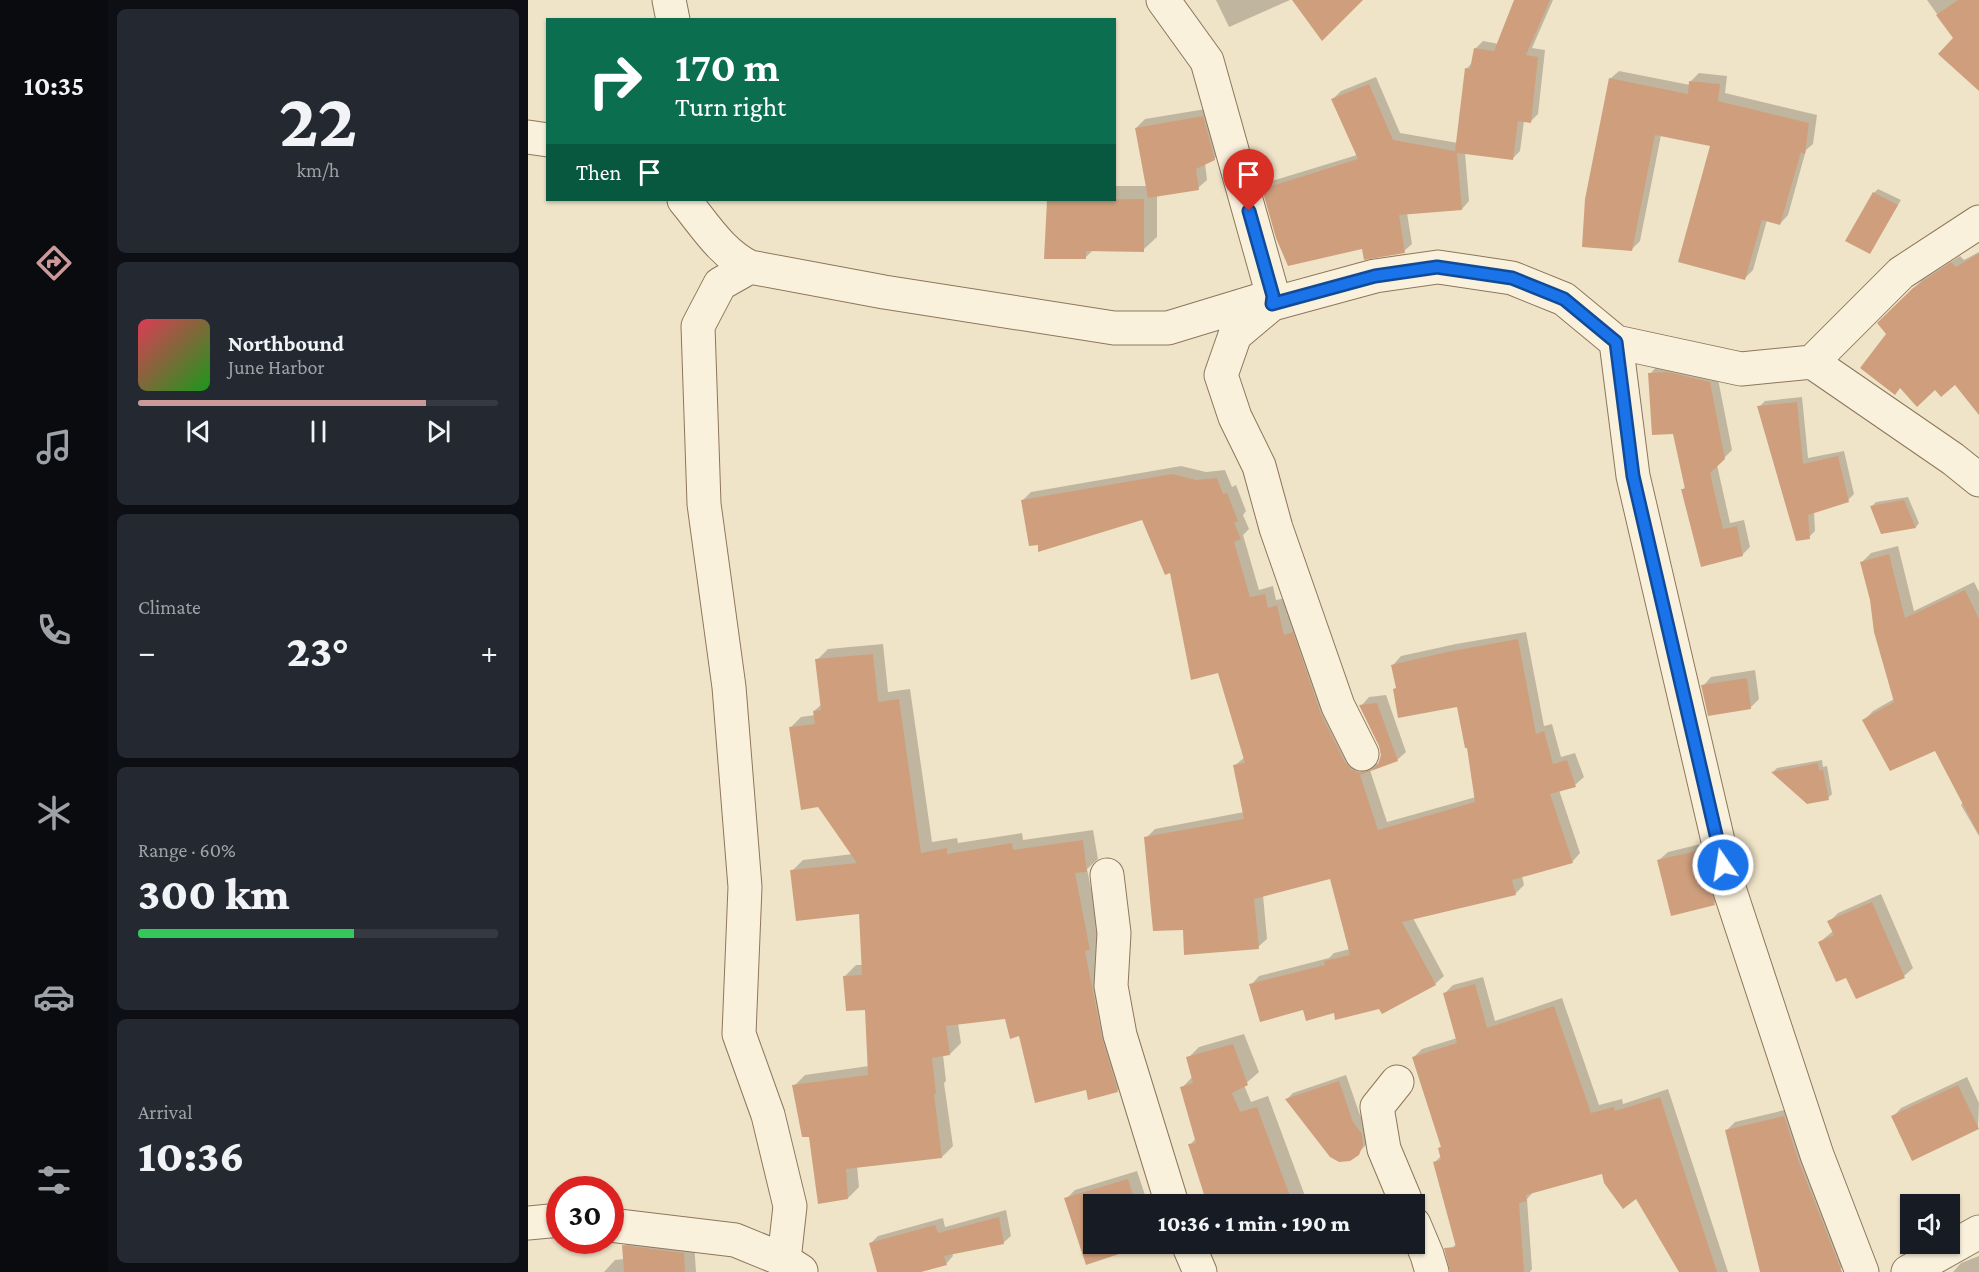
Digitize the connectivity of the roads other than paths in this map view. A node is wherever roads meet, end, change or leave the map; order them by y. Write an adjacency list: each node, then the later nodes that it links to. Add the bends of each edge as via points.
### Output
1 (669, 0): 3 (street)
2 (1163, 0): 10 (street, via 1207,61)
3 (673, 18)
4 (528, 137): 5 (street)
5 (546, 140)
6 (685, 201): 9 (street)
7 (714, 201): 9 (street)
8 (1979, 222): 12 (street, via 1901,273)
9 (737, 259): 10 (street, via 884,292 1114,328 1168,328); 25 (street, via 698,326 704,504 729,687 745,887 739,1034 768,1115 790,1206)
10 (1272, 300): 11 (street, via 1375,276 1437,267 1512,278 1564,299); 14 (street, via 1235,335 1221,375 1234,417 1259,466 1276,528 1338,706)
11 (1616, 342): 12 (street, via 1741,369); 28 (street, via 1633,476 1729,888 1817,1155)
12 (1812, 362): 13 (street)
13 (1979, 480)
14 (1362, 754)
15 (1107, 875): 17 (street, via 1114,933 1111,986 1120,1035)
16 (1397, 1082): 18 (street, via 1377,1107 1384,1149)
17 (1169, 1194)
18 (1403, 1194)
19 (546, 1221): 20 (street)
20 (528, 1223)
21 (624, 1227): 25 (street, via 735,1240)
22 (1979, 1232): 29 (street)
23 (1425, 1250): 27 (street)
24 (1192, 1254): 26 (street)
25 (793, 1266)
26 (1200, 1272)
27 (1432, 1272)
28 (1863, 1272)
29 (1908, 1272)

